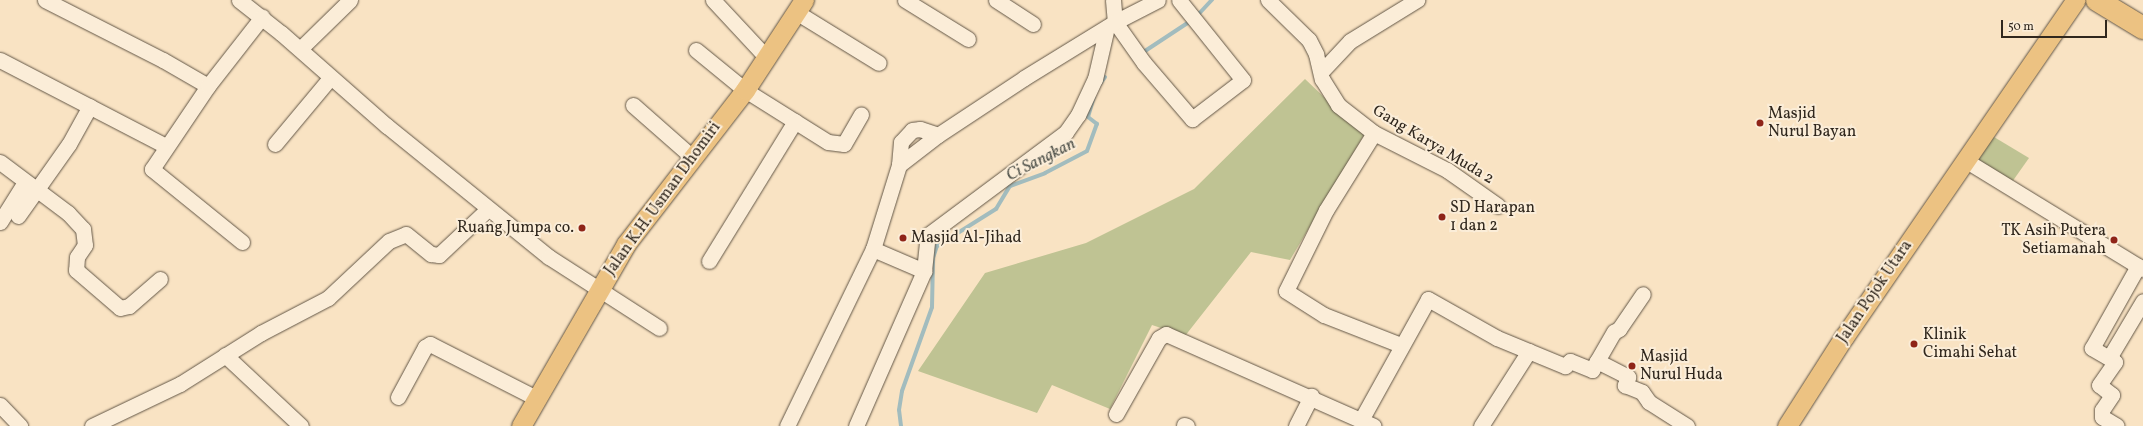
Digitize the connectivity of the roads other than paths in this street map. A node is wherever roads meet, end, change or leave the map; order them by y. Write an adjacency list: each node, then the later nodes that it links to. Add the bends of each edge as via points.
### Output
1 (45, 0): 27 (street)
2 (239, 0): 15 (street)
3 (350, 0): 20 (street)
4 (713, 0): 22 (street)
5 (905, 0): 19 (street)
6 (996, 0): 16 (street)
7 (1113, 0): 17 (street)
8 (1158, 0): 17 (street)
9 (1179, 0): 17 (street, via 1243,80 1192,119)
10 (1268, 0): 25 (street, Gang Karya Muda 2, via 1308,40)
11 (1417, 0): 25 (street, via 1350,41)
12 (2076, 0): 37 (main road, Jalan Pojok Utara)
13 (2097, 0): 18 (highway)
14 (800, 6): 22 (main road, Jalan K.H. Usman Dhomiri); 24 (street)
15 (262, 17): 20 (street); 27 (street)
16 (1033, 24)
17 (1111, 25): 45 (street, via 938,135 898,165); 48 (street, via 1095,79 1078,115 1066,132 928,235)
18 (2143, 28)
19 (968, 38)
20 (300, 49): 26 (street)
21 (696, 50): 28 (street)
22 (767, 58): 28 (main road, Jalan K.H. Usman Dhomiri)
23 (2, 63): 30 (street)
24 (879, 63)
25 (1321, 72): 33 (street, Gang Karya Muda 2, via 1322,79 1338,105)
26 (330, 78): 34 (street); 41 (street)
27 (208, 86): 35 (street)
28 (745, 90): 32 (street); 36 (main road, Jalan K.H. Usman Dhomiri)
29 (633, 105): 36 (street)
30 (90, 106): 35 (street); 39 (street)
31 (861, 114): 32 (street, via 844,144 840,145 828,142)
32 (794, 121): 46 (street)
33 (1374, 133): 40 (street, Gang Karya Muda 2, via 1446,170); 54 (street, via 1326,210 1286,291 1324,315)
34 (275, 144)
35 (166, 146): 44 (street, via 152,169)
36 (692, 157): 50 (main road, Jalan K.H. Usman Dhomiri, via 626,244)
37 (1965, 160): 47 (street); 75 (main road, Jalan Pojok Utara)
38 (0, 162): 39 (street)
39 (31, 187): 42 (street); 43 (street); 49 (street, via 68,213 83,229 85,245 77,258 76,270 120,308 129,306)
40 (1498, 206)
41 (488, 209): 50 (street, via 548,257); 56 (street, via 439,255 431,254 406,234 389,241 328,298)
42 (18, 216)
43 (0, 222)
44 (242, 242)
45 (874, 249): 48 (street); 70 (street)
46 (709, 261)
47 (2140, 267): 57 (street, via 2092,348)
48 (924, 271): 71 (street)
49 (160, 279)
50 (598, 291): 53 (street); 61 (main road, Jalan K.H. Usman Dhomiri)
51 (1643, 294): 58 (street, via 1619,329 1614,332)
52 (2143, 301): 57 (street)
53 (659, 328)
54 (1401, 345): 55 (street, via 1428,299 1494,336); 65 (street)
55 (1530, 351): 58 (street, via 1565,366 1570,361 1592,370); 73 (street)
56 (224, 355): 66 (street); 68 (street, via 180,384)
57 (2109, 358): 64 (street, via 2115,362 2099,385 2112,395 2102,410)
58 (1597, 361): 74 (street, via 1628,377 1625,385 1642,392 1649,402)
59 (1311, 396): 63 (street, via 1164,334 1159,338); 65 (street); 72 (street)
60 (398, 397): 61 (street, via 425,346 430,344)
61 (536, 398): 69 (main road, Jalan K.H. Usman Dhomiri)
62 (0, 405): 67 (street)
63 (1116, 414)
64 (2099, 422): 76 (street)
65 (1368, 423)
66 (296, 425)
67 (20, 426)
68 (92, 426)
69 (521, 426)
70 (787, 426)
71 (856, 426)
72 (1296, 426)
73 (1481, 426)
74 (1687, 426)
75 (1787, 426)
76 (2117, 426)

